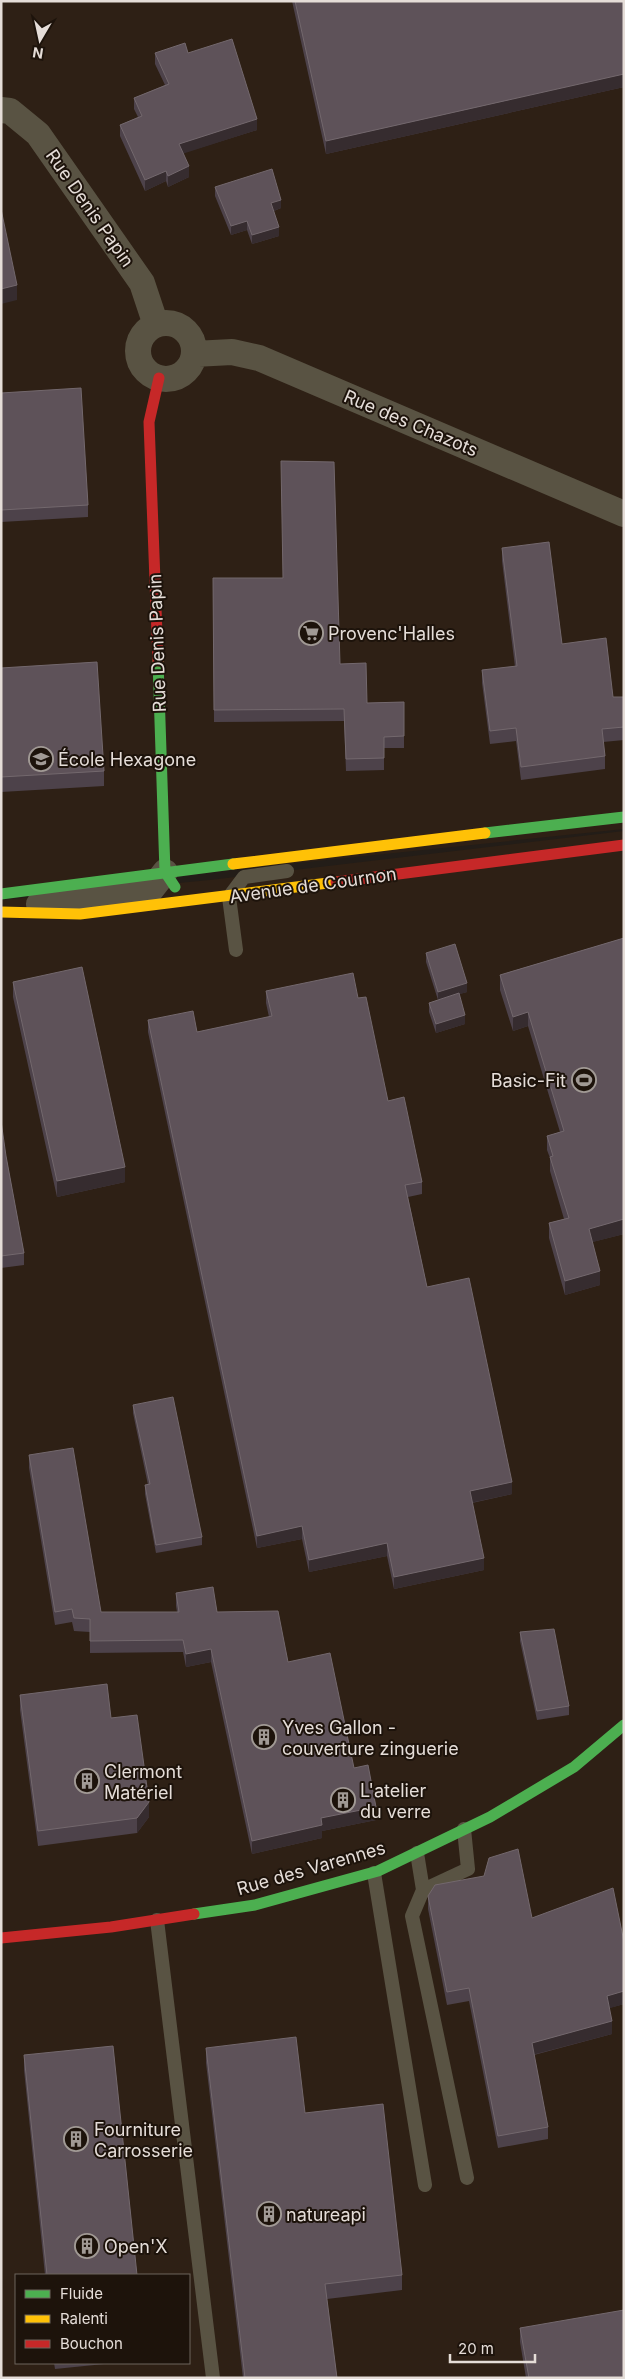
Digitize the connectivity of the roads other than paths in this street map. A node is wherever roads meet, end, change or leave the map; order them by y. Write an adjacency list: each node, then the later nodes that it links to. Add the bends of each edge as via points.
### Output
1 (1, 110): 2 (street, Rue Denis Papin, via 10,111 38,134 142,282)
2 (156, 325): 3 (street, via 165,323 183,329 192,340); 4 (street, via 143,336 138,352 144,369)
3 (194, 354): 4 (street, via 182,374); 5 (street, Rue des Chazots, via 232,352 259,358)
4 (159, 378): 9 (main road, Rue Denis Papin, via 149,422)
5 (624, 514)
6 (624, 817): 8 (main road, Avenue de Cournon)
7 (624, 845): 11 (main road, Avenue de Cournon)
8 (349, 849): 9 (main road, Avenue de Cournon); 11 (lane, via 334,863 244,877)
9 (165, 872): 10 (main road, Avenue de Cournon); 12 (main road); 13 (street, via 150,891)
10 (1, 894)
11 (229, 897): 12 (main road, Avenue de Cournon); 17 (lane)
12 (187, 902): 15 (main road, Avenue de Cournon)
13 (1, 908)
14 (1, 912): 15 (main road, Avenue de Cournon)
15 (80, 914): 16 (lane)
16 (1, 922)
17 (236, 950)
18 (624, 1725): 19 (main road, Rue des Varennes, via 574,1767)
19 (464, 1829): 20 (main road, Rue des Varennes); 22 (lane, via 468,1869)
20 (417, 1853): 21 (main road, Rue des Varennes); 22 (lane)
21 (374, 1873): 23 (main road, Rue des Varennes, via 254,1905); 26 (lane)
22 (423, 1890): 25 (lane, via 412,1916)
23 (157, 1920): 24 (main road, Rue des Varennes); 27 (lane)
24 (1, 1938)
25 (467, 2178)
26 (424, 2185)
27 (214, 2378)

